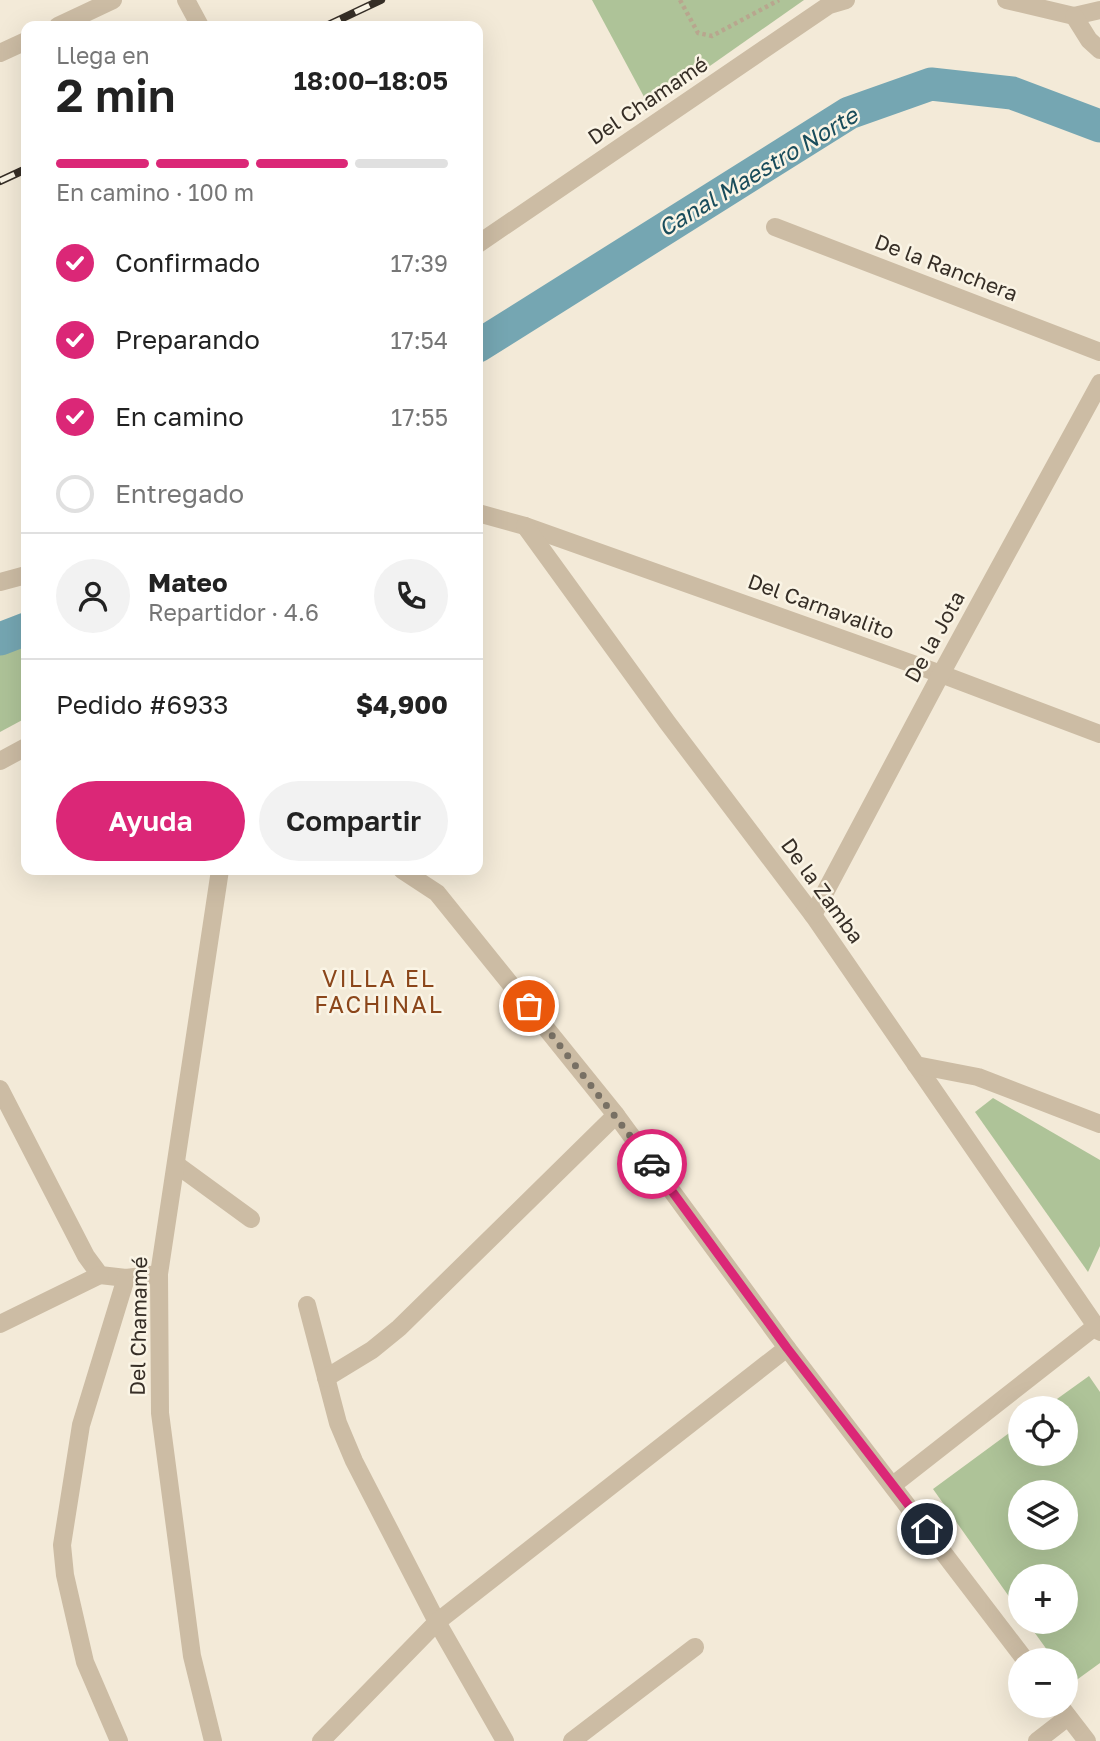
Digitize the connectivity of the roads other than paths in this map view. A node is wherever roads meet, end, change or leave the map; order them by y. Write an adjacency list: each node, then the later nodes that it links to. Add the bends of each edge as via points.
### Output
1 (113, 0): 7 (street)
2 (186, 0): 8 (street)
3 (846, 0): 13 (street, Del Chamamé, via 829,5)
4 (1006, 0): 6 (street)
5 (1100, 10): 6 (street)
6 (1074, 16): 10 (street)
7 (69, 21)
8 (197, 21)
9 (21, 43): 11 (street)
10 (1100, 50)
11 (0, 53)
12 (775, 227): 14 (street, De la Ranchera)
13 (483, 241)
14 (1100, 352)
15 (1100, 383): 20 (street, De la Jota)
16 (483, 514): 17 (street)
17 (525, 526): 20 (street, Del Carnavalito); 26 (street, De la Zamba)
18 (21, 576): 19 (street)
19 (0, 582)
20 (941, 674): 21 (street, Del Carnavalito); 26 (street, De la Jota)
21 (1100, 734)
22 (21, 750): 23 (street)
23 (0, 761)
24 (219, 875): 31 (street, Del Chamamé)
25 (410, 875): 29 (street, via 437,893)
26 (813, 915): 27 (street, De la Zamba)
27 (916, 1065): 30 (street, via 978,1077); 38 (street, De la Zamba)
28 (0, 1089): 34 (street)
29 (616, 1115): 39 (street); 40 (street, via 399,1328)
30 (1100, 1124)
31 (177, 1166): 32 (street); 33 (street, Del Chamamé)
32 (251, 1219)
33 (159, 1274): 35 (street); 48 (street, Del Chamamé, via 160,1413 192,1656)
34 (100, 1275): 35 (street); 37 (street)
35 (127, 1278): 47 (street, via 81,1425 62,1545 85,1662)
36 (307, 1306): 40 (street)
37 (0, 1324)
38 (1098, 1329): 41 (street)
39 (787, 1348): 41 (street); 42 (street)
40 (326, 1378): 42 (street, via 354,1461)
41 (893, 1485): 44 (street)
42 (437, 1622): 49 (street); 50 (street)
43 (695, 1647): 51 (street)
44 (1016, 1648)
45 (1059, 1718): 52 (street)
46 (1069, 1718): 53 (street)
47 (120, 1741)
48 (213, 1741)
49 (321, 1741)
50 (505, 1741)
51 (572, 1741)
52 (1038, 1741)
53 (1087, 1741)

